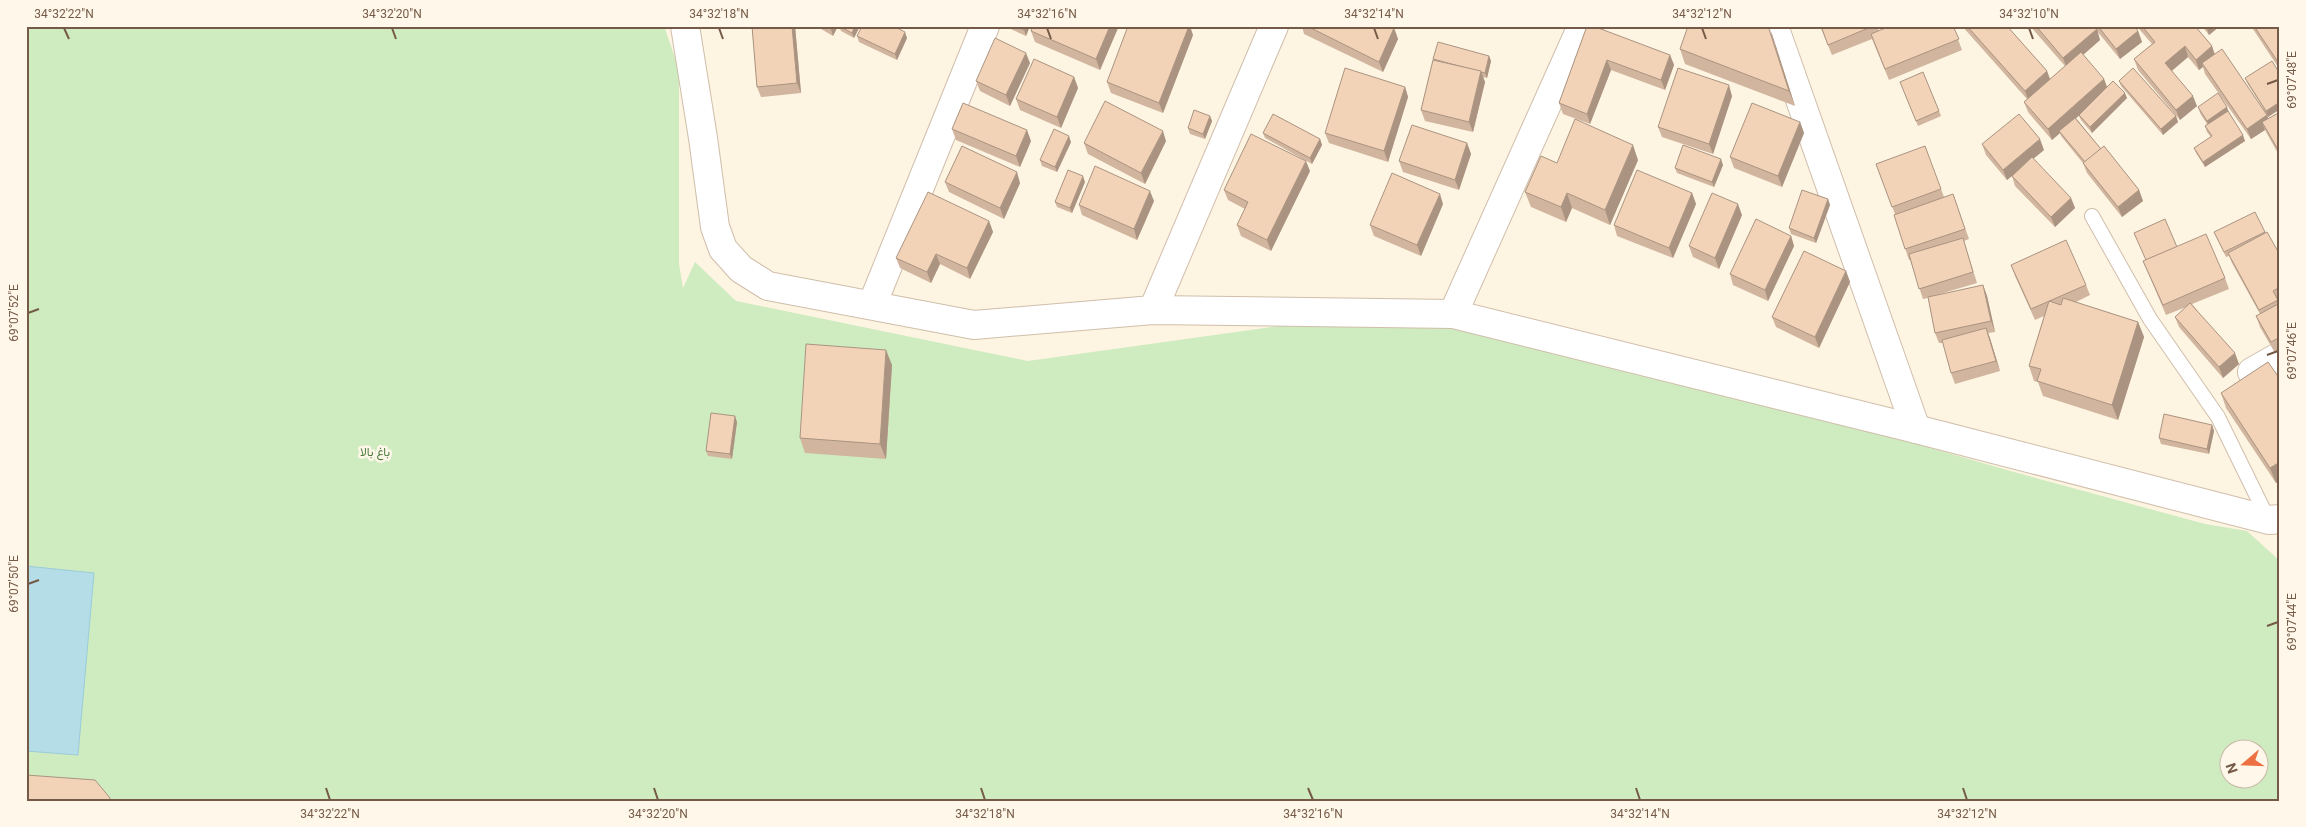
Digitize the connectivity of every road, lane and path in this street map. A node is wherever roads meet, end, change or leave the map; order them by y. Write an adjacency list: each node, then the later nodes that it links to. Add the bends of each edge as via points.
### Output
1 (685, 26): 7 (street, via 715,228 723,249 741,269 768,286)
2 (985, 26): 7 (street)
3 (1274, 26): 8 (street)
4 (1582, 26): 9 (street)
5 (1774, 26): 12 (street)
6 (2092, 216): 13 (lane, via 2150,319 2218,418)
7 (872, 305): 8 (street, via 974,324)
8 (1153, 310): 9 (street)
9 (1453, 314): 12 (street)
10 (2280, 356): 11 (street)
11 (2252, 372)
12 (1916, 428): 13 (street)
13 (2274, 519)

